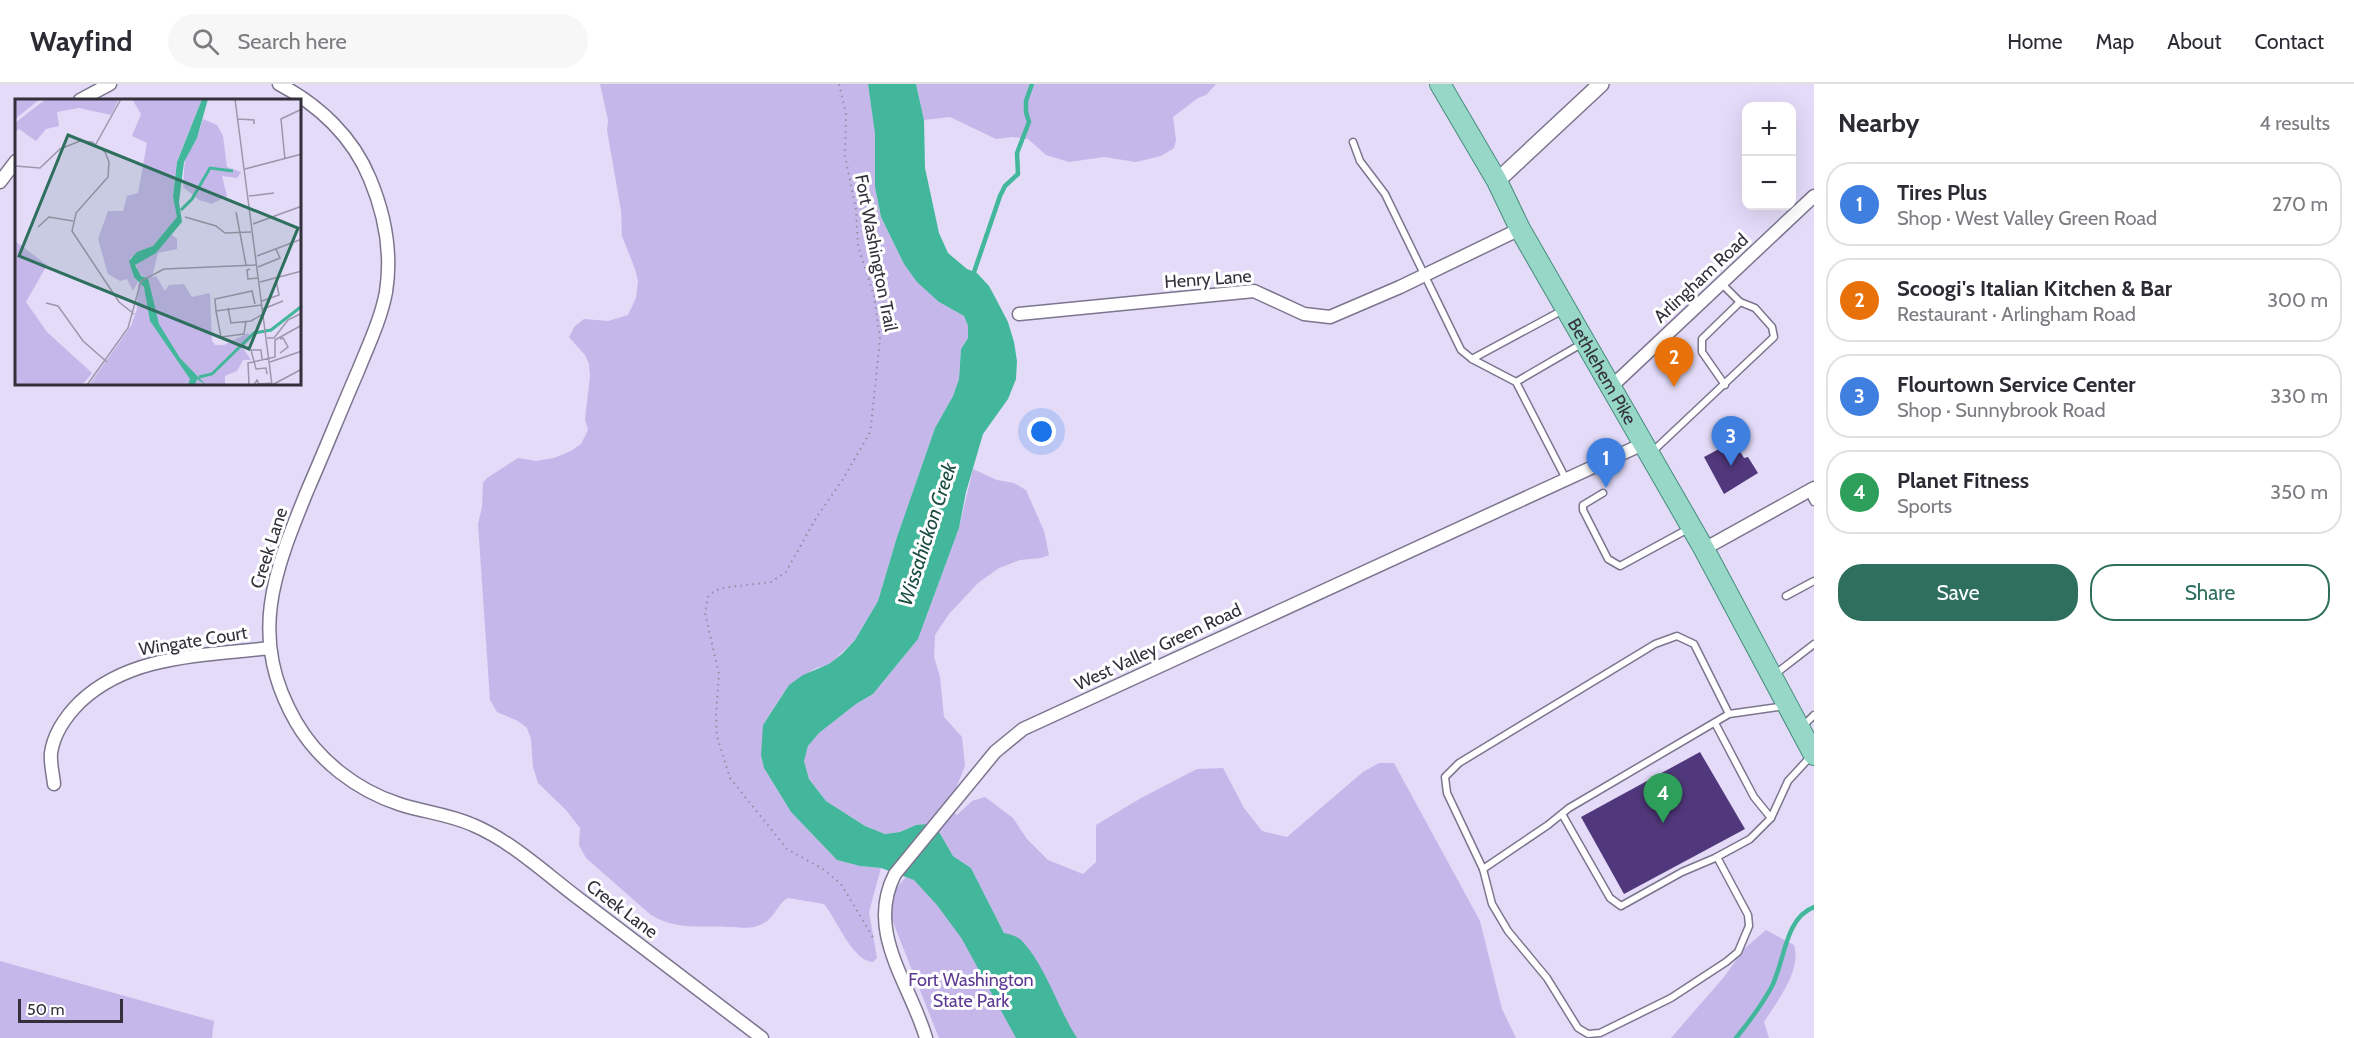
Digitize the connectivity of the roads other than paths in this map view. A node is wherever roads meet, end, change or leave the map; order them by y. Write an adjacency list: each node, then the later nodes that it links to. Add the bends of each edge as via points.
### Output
1 (110, 84): 5 (street)
2 (279, 84): 31 (street, Creek Lane, via 315,106 357,154 380,202 388,254 386,293 367,349 278,565 269,608)
3 (1440, 84): 8 (main road, Bethlehem Pike)
4 (1601, 84): 8 (street)
5 (83, 99)
6 (1353, 142): 12 (lane, via 1360,161 1385,194)
7 (15, 162): 9 (street)
8 (1497, 181): 11 (main road, Bethlehem Pike)
9 (0, 182)
10 (1814, 196): 13 (street, Arlingham Road)
11 (1520, 229): 12 (street, Henry Lane); 15 (main road, Bethlehem Pike)
12 (1425, 274): 16 (street, Henry Lane, via 1330,317 1304,314 1254,291); 18 (lane, via 1461,350)
13 (1721, 283): 14 (lane); 21 (street, Arlingham Road)
14 (1740, 302): 20 (lane, via 1702,339 1702,352); 20 (lane, via 1755,308 1772,327 1774,337)
15 (1566, 308): 17 (main road, Bethlehem Pike); 18 (lane)
16 (1018, 314)
17 (1586, 341): 19 (lane); 21 (main road, Bethlehem Pike)
18 (1472, 359): 19 (lane)
19 (1516, 382): 23 (lane)
20 (1725, 385): 22 (lane)
21 (1612, 386): 22 (main road, Bethlehem Pike)
22 (1646, 449): 23 (street, West Valley Green Road); 26 (main road, Bethlehem Pike)
23 (1566, 479): 44 (street, West Valley Green Road, via 1023,729 995,752 895,874 885,898 885,931)
24 (1603, 493): 26 (lane, via 1582,505 1583,510 1608,559 1620,566)
25 (1812, 494): 27 (street)
26 (1691, 527): 27 (main road, Bethlehem Pike)
27 (1704, 549): 32 (main road, Bethlehem Pike)
28 (1814, 580): 29 (lane)
29 (1786, 596)
30 (1814, 644): 32 (lane)
31 (270, 648): 38 (street, Wingate Court, via 156,662 122,673 95,689 63,722 54,742); 43 (street, Creek Lane, via 279,685 296,722 316,751 342,774 397,804 482,829)
32 (1772, 676): 33 (main road, Bethlehem Pike)
33 (1789, 706): 34 (lane); 35 (main road, Bethlehem Pike)
34 (1729, 714): 36 (lane); 42 (lane, via 1694,644 1677,636 1654,644 1459,763 1445,777 1447,793)
35 (1807, 722): 37 (main road, Bethlehem Pike)
36 (1715, 723): 39 (lane); 40 (lane, via 1754,797)
37 (1814, 754): 40 (lane, via 1788,781)
38 (54, 784)
39 (1562, 814): 41 (lane, via 1610,898 1621,906); 42 (lane)
40 (1771, 818): 41 (lane, via 1750,839)
41 (1717, 857): 42 (lane, via 1748,915 1749,926 1738,952 1671,998 1600,1033 1588,1034 1578,1028 1547,978 1508,931 1492,904)
42 (1483, 869)
43 (762, 1038)
44 (927, 1038)

